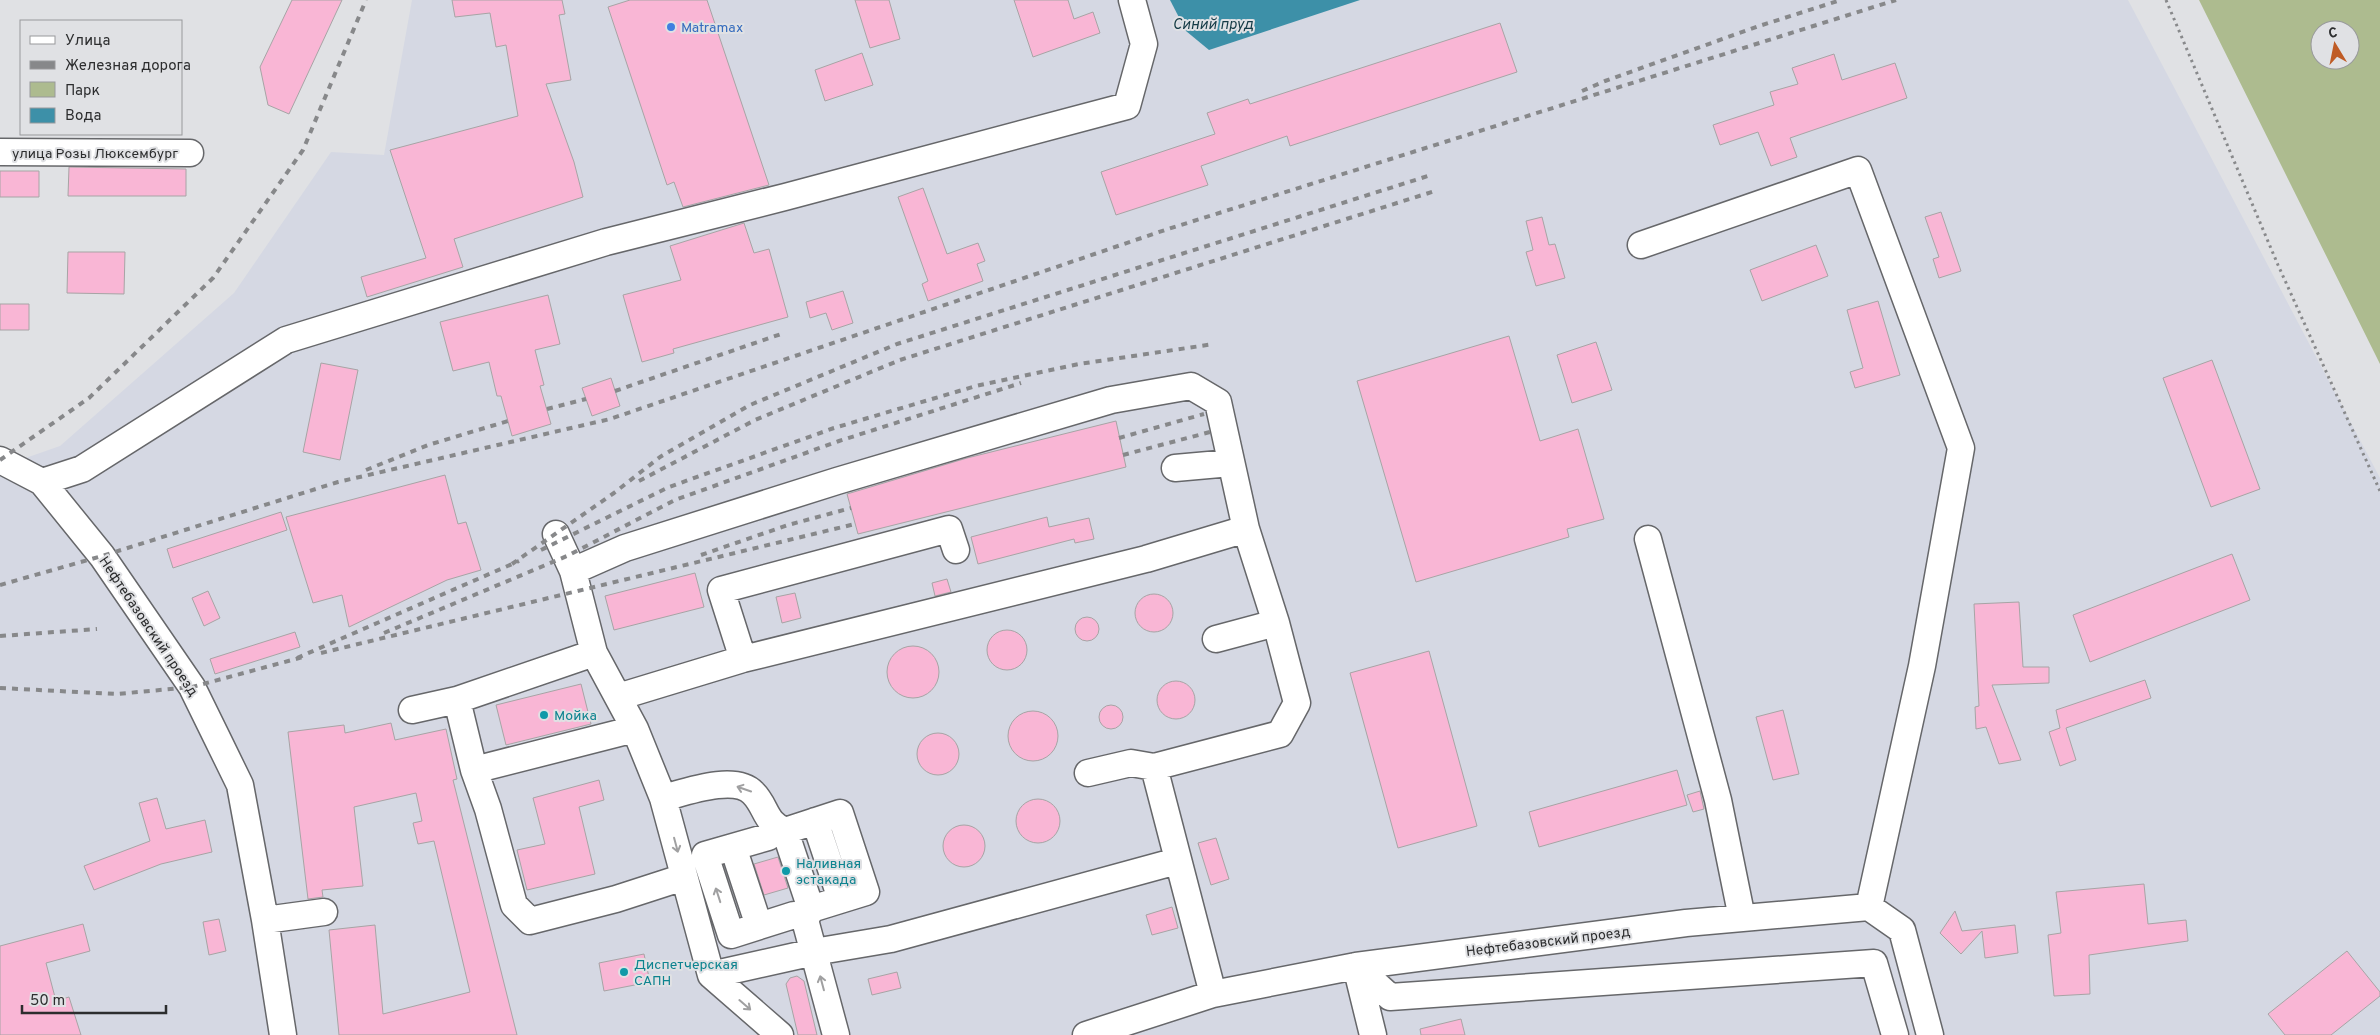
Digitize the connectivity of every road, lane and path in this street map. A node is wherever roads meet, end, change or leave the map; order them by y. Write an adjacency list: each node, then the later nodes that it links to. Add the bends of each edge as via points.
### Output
1 (1132, 0): 9 (street, via 1144,44 1126,106 606,242 286,340 82,469)
2 (2166, 0): 10 (path, via 2278,265)
3 (0, 152): 4 (street, улица Розы Люксембург)
4 (190, 153)
5 (1641, 245): 31 (street, via 1858,170 1961,448 1922,666)
6 (0, 460): 9 (street, Нефтебазовский проезд)
7 (1232, 463): 8 (street); 11 (street); 15 (street, via 1218,402 1191,386 1112,400 837,481 625,548)
8 (1175, 468)
9 (42, 482): 35 (street, Нефтебазовский проезд, via 102,556 192,687 240,785)
10 (2380, 491)
11 (1246, 529): 16 (street); 19 (street, via 1146,559)
12 (556, 534): 15 (street)
13 (1648, 539): 34 (street, via 1718,800)
14 (956, 550): 19 (street, via 949,529 721,590)
15 (573, 571): 18 (street)
16 (1276, 623): 17 (street); 24 (street, via 1297,703 1280,734)
17 (1216, 639)
18 (594, 653): 20 (street); 21 (street)
19 (743, 659): 20 (street)
20 (618, 697): 23 (street)
21 (457, 700): 22 (street); 25 (street)
22 (412, 710)
23 (635, 729): 25 (street); 27 (street)
24 (1154, 767): 26 (street, via 1131,763); 29 (street)
25 (474, 770): 30 (street, via 514,905 530,921 616,899)
26 (1088, 773)
27 (663, 798): 28 (street, one-way to 27, via 753,792 726,782); 30 (street, one-way to 30)
28 (775, 831): 33 (street); 33 (street, via 733,847 759,926); 33 (street, via 840,813 866,892)
29 (1177, 861): 36 (street, via 892,940); 39 (street)
30 (684, 876): 38 (street, one-way to 38)
31 (1869, 907): 34 (street, Нефтебазовский проезд); 46 (street, via 1902,930)
32 (324, 912): 35 (street)
33 (803, 915): 36 (street)
34 (1742, 918): 37 (street, Нефтебазовский проезд)
35 (265, 920): 40 (street, Нефтебазовский проезд)
36 (814, 952): 38 (street); 42 (street, one-way to 36)
37 (1356, 966): 39 (street, Нефтебазовский проезд); 44 (street); 45 (street, via 1390,997 1874,962)
38 (711, 974): 41 (street, one-way to 41)
39 (1213, 994): 43 (street, Нефтебазовский проезд)
40 (283, 1035)
41 (780, 1035)
42 (836, 1035)
43 (1086, 1035)
44 (1373, 1035)
45 (1895, 1035)
46 (1930, 1035)

